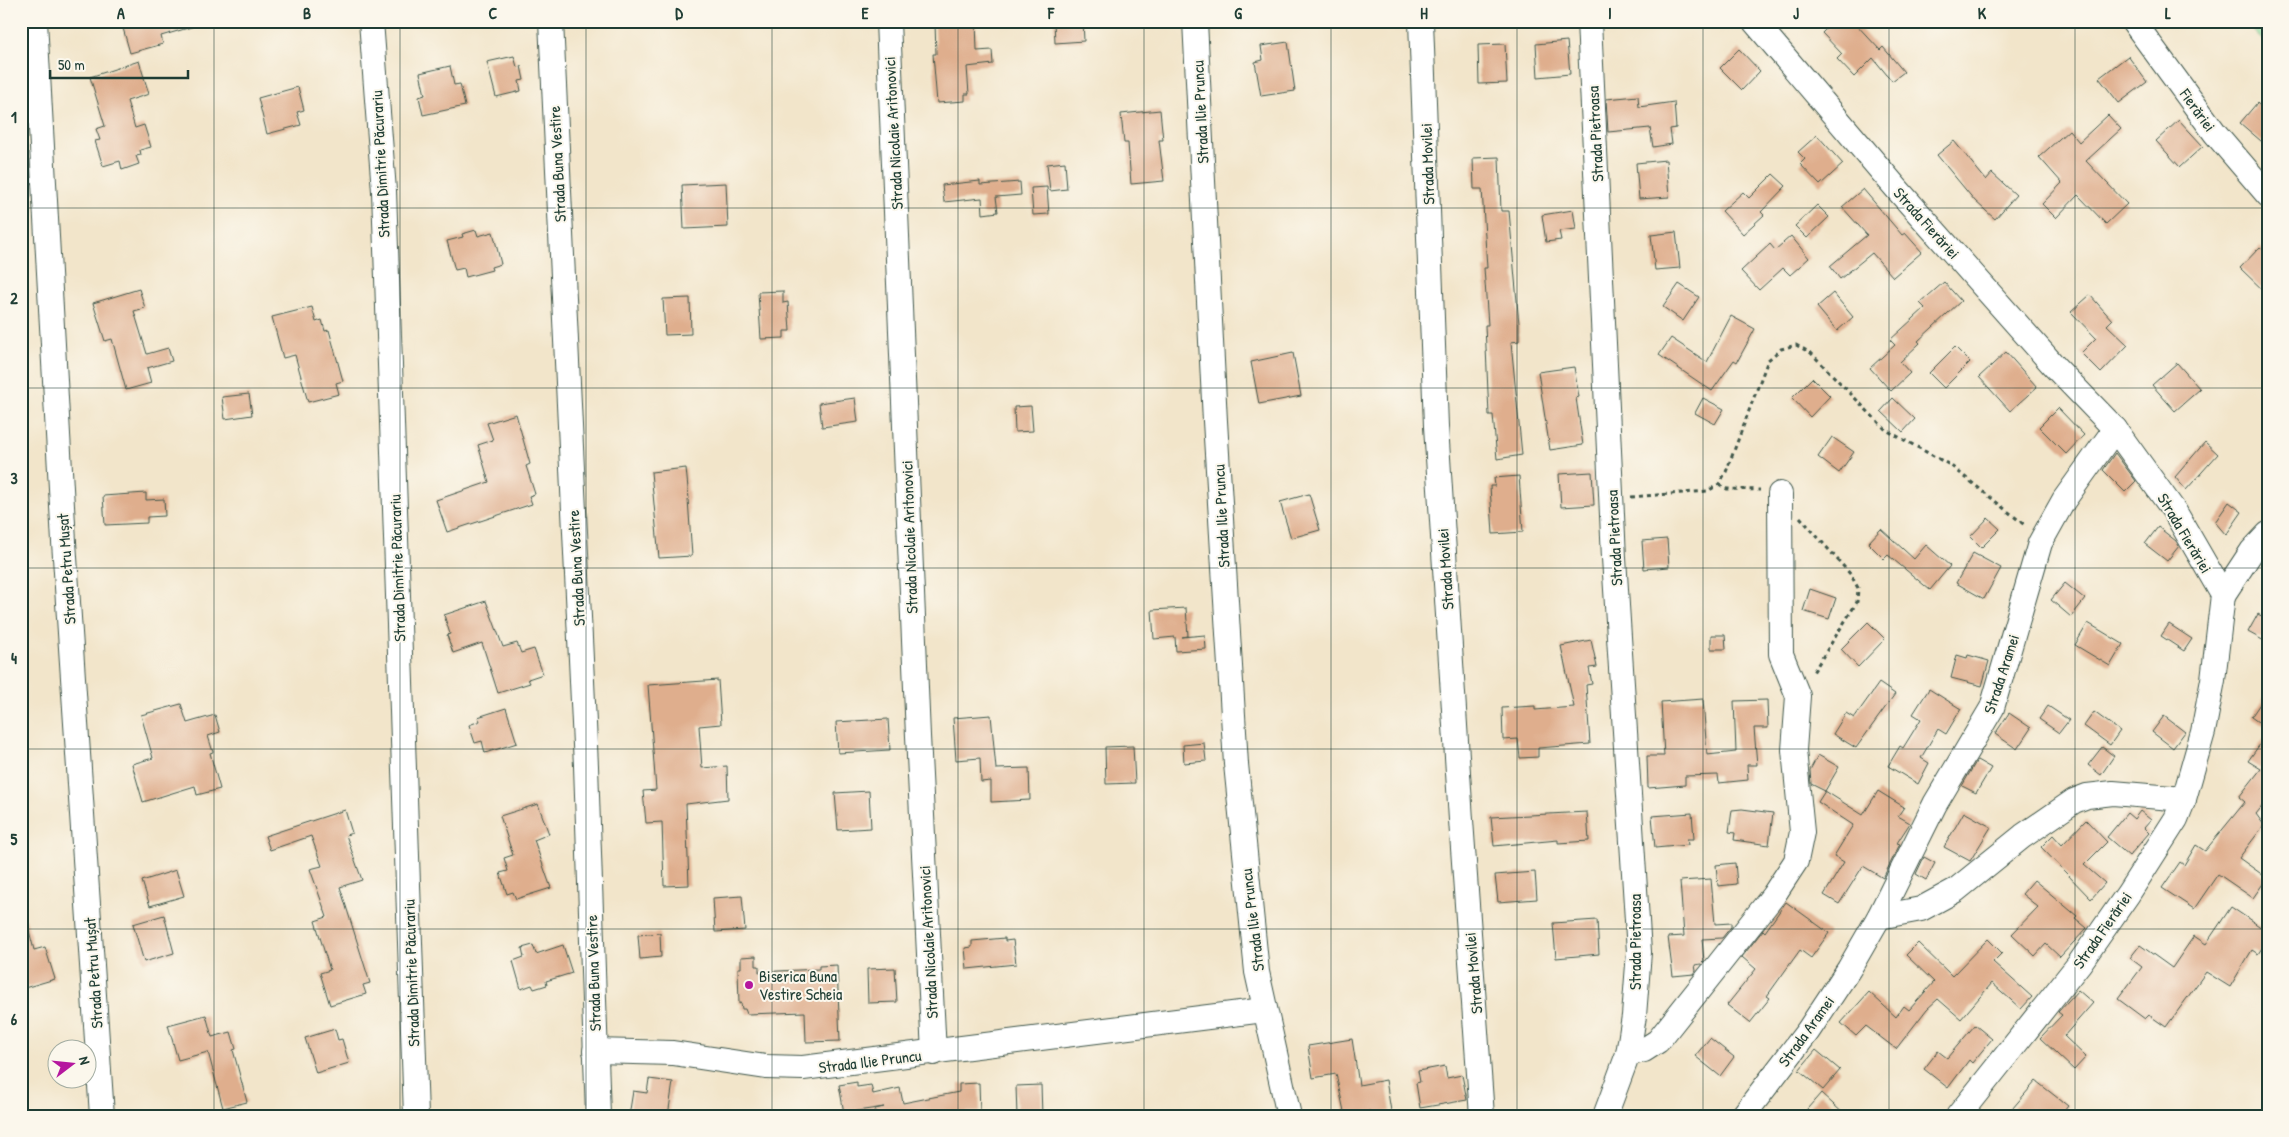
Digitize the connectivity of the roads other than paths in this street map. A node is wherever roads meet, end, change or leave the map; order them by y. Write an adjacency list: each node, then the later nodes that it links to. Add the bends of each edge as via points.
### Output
1 (35, 21): 21 (street, Strada Petru Mușat)
2 (371, 21): 22 (street, Strada Dimitrie Păcurariu, via 384,191)
3 (551, 21): 18 (street, Strada Buna Vestire, via 586,766)
4 (888, 21): 19 (street, Strada Nicolaie Aritonovici)
5 (1195, 21): 17 (street, Strada Ilie Pruncu, via 1236,764 1252,934)
6 (1421, 21): 25 (street, Strada Movilei, via 1436,426)
7 (1589, 21): 20 (street, Strada Pietroasa, via 1629,820 1639,952)
8 (1754, 21): 11 (street, Strada Fierăriei, via 1897,189)
9 (2133, 21): 10 (street, Fierăriei, via 2215,133)
10 (2268, 195)
11 (2115, 430): 14 (street, Strada Fierăriei, via 2175,512); 16 (street, Strada Aramei, via 2064,500 2042,539 1992,708 1935,804)
12 (1780, 494): 20 (street, via 1781,654 1798,696 1794,750 1802,832 1796,861 1773,896 1658,1041 1644,1050)
13 (2268, 534): 14 (street)
14 (2223, 595): 15 (street, Strada Fierăriei, via 2203,732)
15 (2184, 799): 16 (street, via 2113,793 2086,796 2023,836 1956,890 1921,909); 28 (street, Strada Fierăriei, via 2170,830 2079,964)
16 (1879, 917): 27 (street, Strada Aramei, via 1808,1031)
17 (1264, 1010): 19 (street, Strada Ilie Pruncu); 24 (street, Strada Ilie Pruncu)
18 (595, 1051): 19 (street, Strada Ilie Pruncu, via 673,1052 785,1068); 23 (street, Strada Buna Vestire)
19 (934, 1053)
20 (1628, 1054): 26 (street, Strada Pietroasa)
21 (102, 1116)
22 (416, 1116)
23 (598, 1116)
24 (1288, 1116)
25 (1482, 1116)
26 (1606, 1116)
27 (1743, 1116)
28 (1958, 1116)

